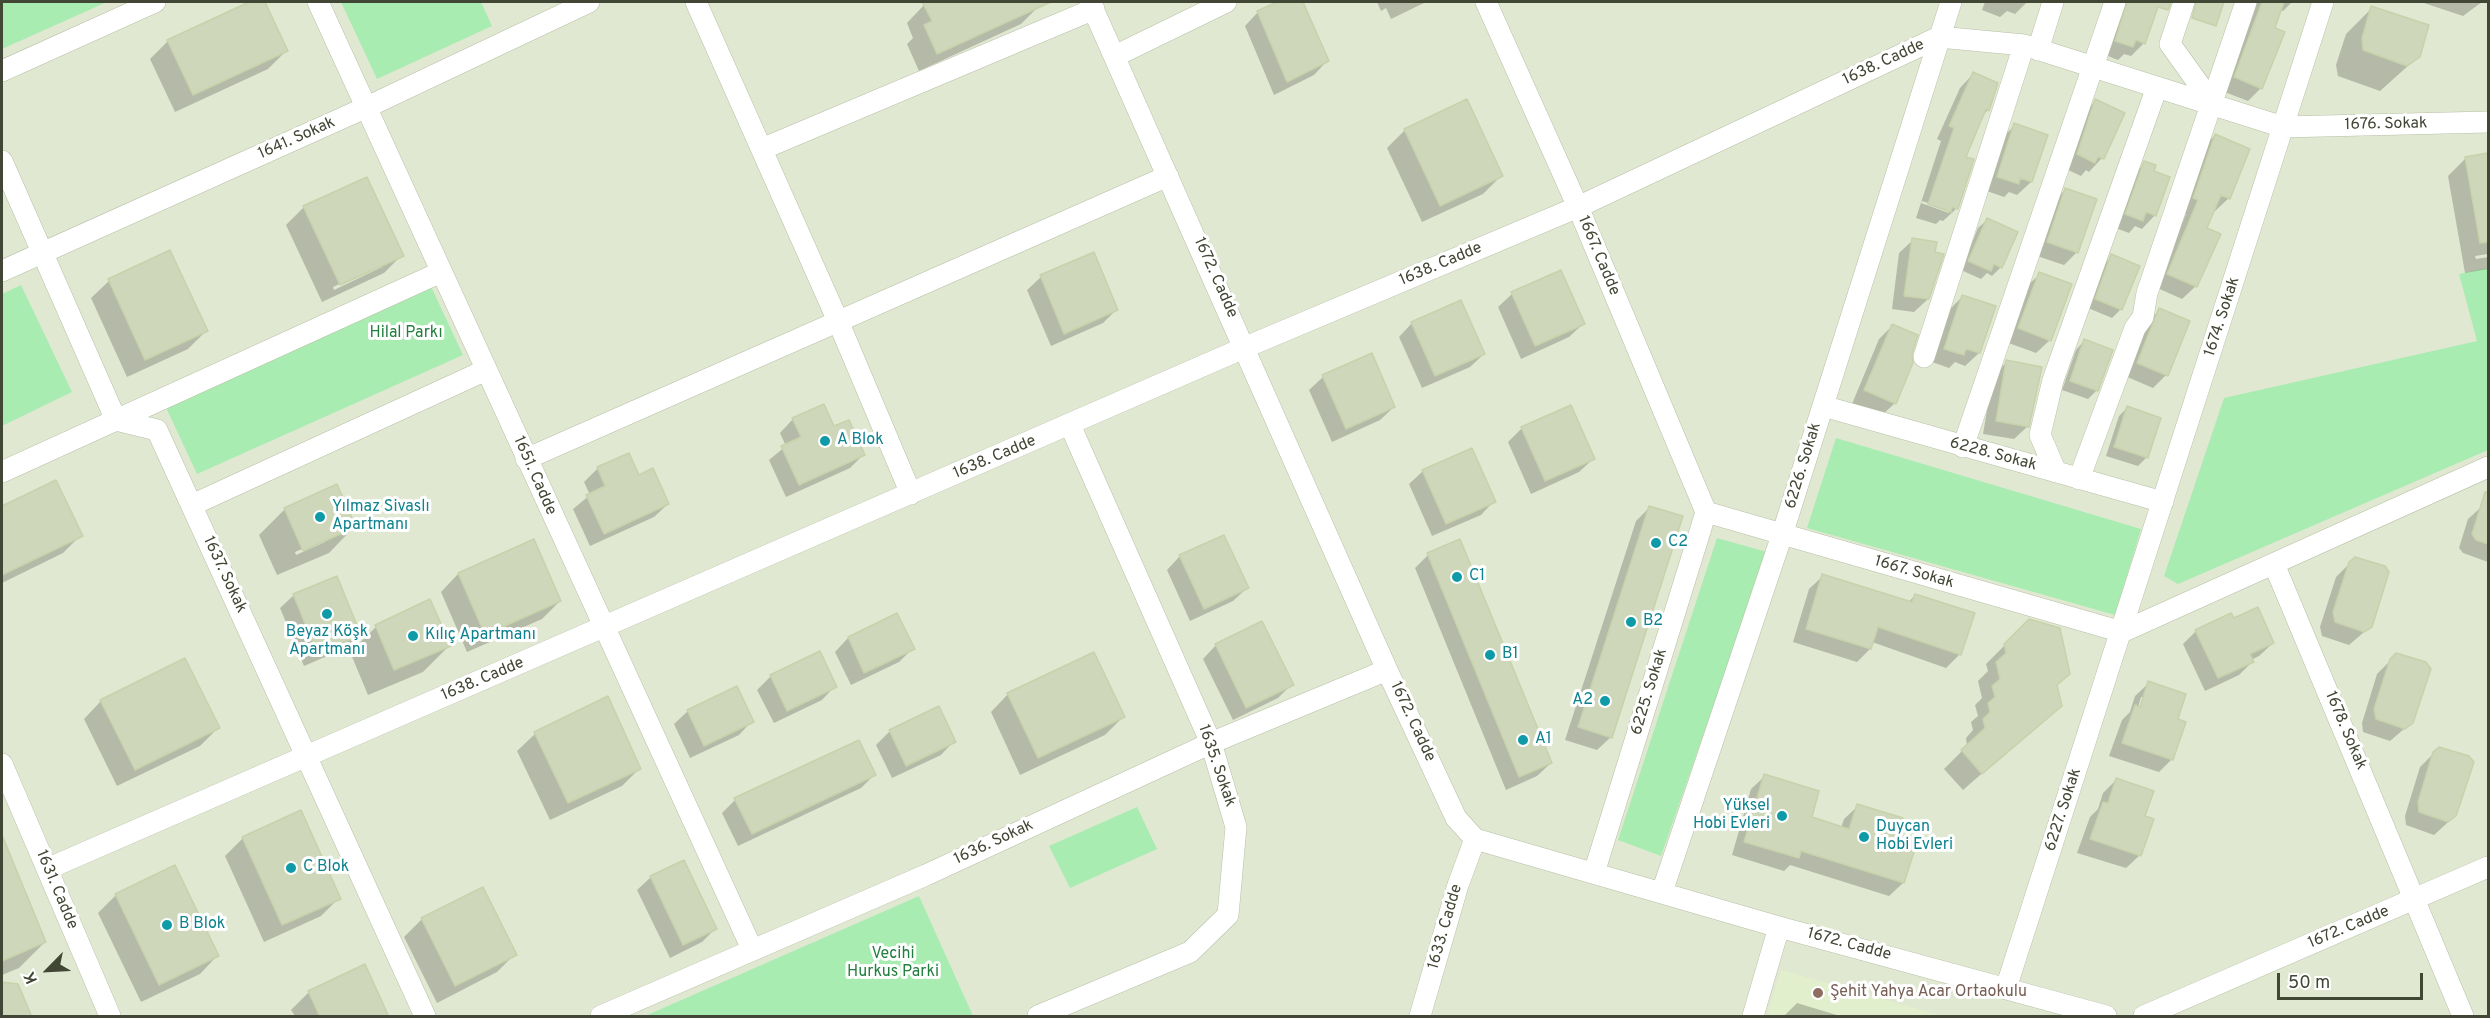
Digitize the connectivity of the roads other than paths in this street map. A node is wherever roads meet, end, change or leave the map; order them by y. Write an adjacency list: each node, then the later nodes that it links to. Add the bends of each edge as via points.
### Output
1 (155, 2): 18 (street)
2 (318, 2): 21 (street, 1651. Cadde)
3 (589, 2): 21 (street, 1641. Sokak)
4 (696, 2): 24 (street)
5 (1227, 2): 16 (street)
6 (1486, 2): 27 (street, 1667. Cadde)
7 (1951, 2): 14 (street, 6226. Sokak)
8 (2053, 2): 15 (street)
9 (2115, 2): 17 (street)
10 (2184, 2): 20 (street, via 2170,44)
11 (2246, 2): 20 (street)
12 (2323, 2): 23 (street, 1674. Sokak)
13 (1092, 5): 16 (street, 1672. Cadde); 24 (street)
14 (1939, 37): 15 (street, 1676. Sokak); 27 (street, 1638. Cadde); 35 (street, 6226. Sokak)
15 (2031, 48): 17 (street, 1676. Sokak); 33 (street)
16 (1115, 57): 26 (street, 1672. Cadde)
17 (2094, 67): 19 (street, 1676. Sokak); 38 (street)
18 (2, 71)
19 (2157, 87): 20 (street, 1676. Sokak); 42 (street, via 2053,380 2040,435)
20 (2213, 104): 23 (street, 1676. Sokak); 43 (street, via 2147,293 2143,316 2134,327)
21 (367, 107): 28 (street, 1641. Sokak); 30 (street, 1651. Cadde)
22 (2488, 122): 23 (street, 1676. Sokak)
23 (2283, 127): 45 (street, 1674. Sokak)
24 (762, 149): 31 (street)
25 (2, 161): 28 (street)
26 (1168, 176): 31 (street); 32 (street, 1672. Cadde)
27 (1578, 207): 32 (street, 1638. Cadde); 47 (street, 1667. Cadde)
28 (40, 253): 29 (street, 1641. Sokak); 36 (street)
29 (2, 271)
30 (441, 272): 34 (street, 1651. Cadde); 36 (street)
31 (838, 321): 39 (street); 44 (street)
32 (1246, 347): 37 (street, 1638. Cadde); 52 (street, 1672. Cadde)
33 (1924, 357)
34 (486, 370): 39 (street, 1651. Cadde); 46 (street)
35 (1823, 406): 38 (street, 6228. Sokak); 48 (street, 6226. Sokak)
36 (116, 420): 41 (street); 46 (street, 1637. Sokak, via 158,430)
37 (1070, 425): 44 (street, 1638. Cadde); 53 (street, 1635. Sokak)
38 (1963, 447): 42 (street, 6228. Sokak)
39 (526, 459): 50 (street, 1651. Cadde)
40 (2488, 467): 49 (street)
41 (2, 472)
42 (2056, 472): 43 (street, 6228. Sokak)
43 (2079, 479): 45 (street, 6228. Sokak)
44 (911, 494): 50 (street, 1638. Cadde)
45 (2163, 502): 51 (street, 1674. Sokak)
46 (192, 505): 54 (street, 1637. Sokak)
47 (1706, 512): 48 (street, 1667. Sokak); 59 (street, 6225. Sokak)
48 (1782, 535): 51 (street, 1667. Sokak); 60 (street, 6226. Sokak)
49 (2274, 564): 51 (street); 61 (street, 1678. Sokak)
50 (603, 628): 54 (street, 1638. Cadde); 63 (street, 1651. Cadde)
51 (2122, 633): 64 (street, 6227. Sokak)
52 (1387, 670): 53 (street, 1636. Sokak); 56 (street, 1672. Cadde, via 1456,818)
53 (1211, 743): 63 (street, 1636. Sokak, via 926,875); 68 (street, 1635. Sokak, via 1236,827 1228,915 1190,952)
54 (308, 755): 58 (street, 1638. Cadde); 66 (street, 1637. Sokak)
55 (2, 764): 58 (street, 1631. Cadde)
56 (1476, 838): 59 (street, 1672. Cadde); 69 (street, 1633. Cadde, via 1458,885)
57 (2488, 867): 61 (street, 1672. Cadde)
58 (47, 869): 65 (street, 1631. Cadde)
59 (1594, 873): 60 (street, 1672. Cadde)
60 (1662, 892): 62 (street, 1672. Cadde)
61 (2416, 899): 72 (street, 1672. Cadde); 73 (street, 1678. Sokak)
62 (1779, 927): 64 (street, 1672. Cadde); 70 (street)
63 (752, 949): 67 (street, 1636. Sokak)
64 (2006, 987): 71 (street, 1672. Cadde)
65 (110, 1017)
66 (425, 1017)
67 (600, 1017)
68 (1038, 1017)
69 (1420, 1017)
70 (1753, 1017)
71 (2106, 1017)
72 (2144, 1017)
73 (2463, 1017)

